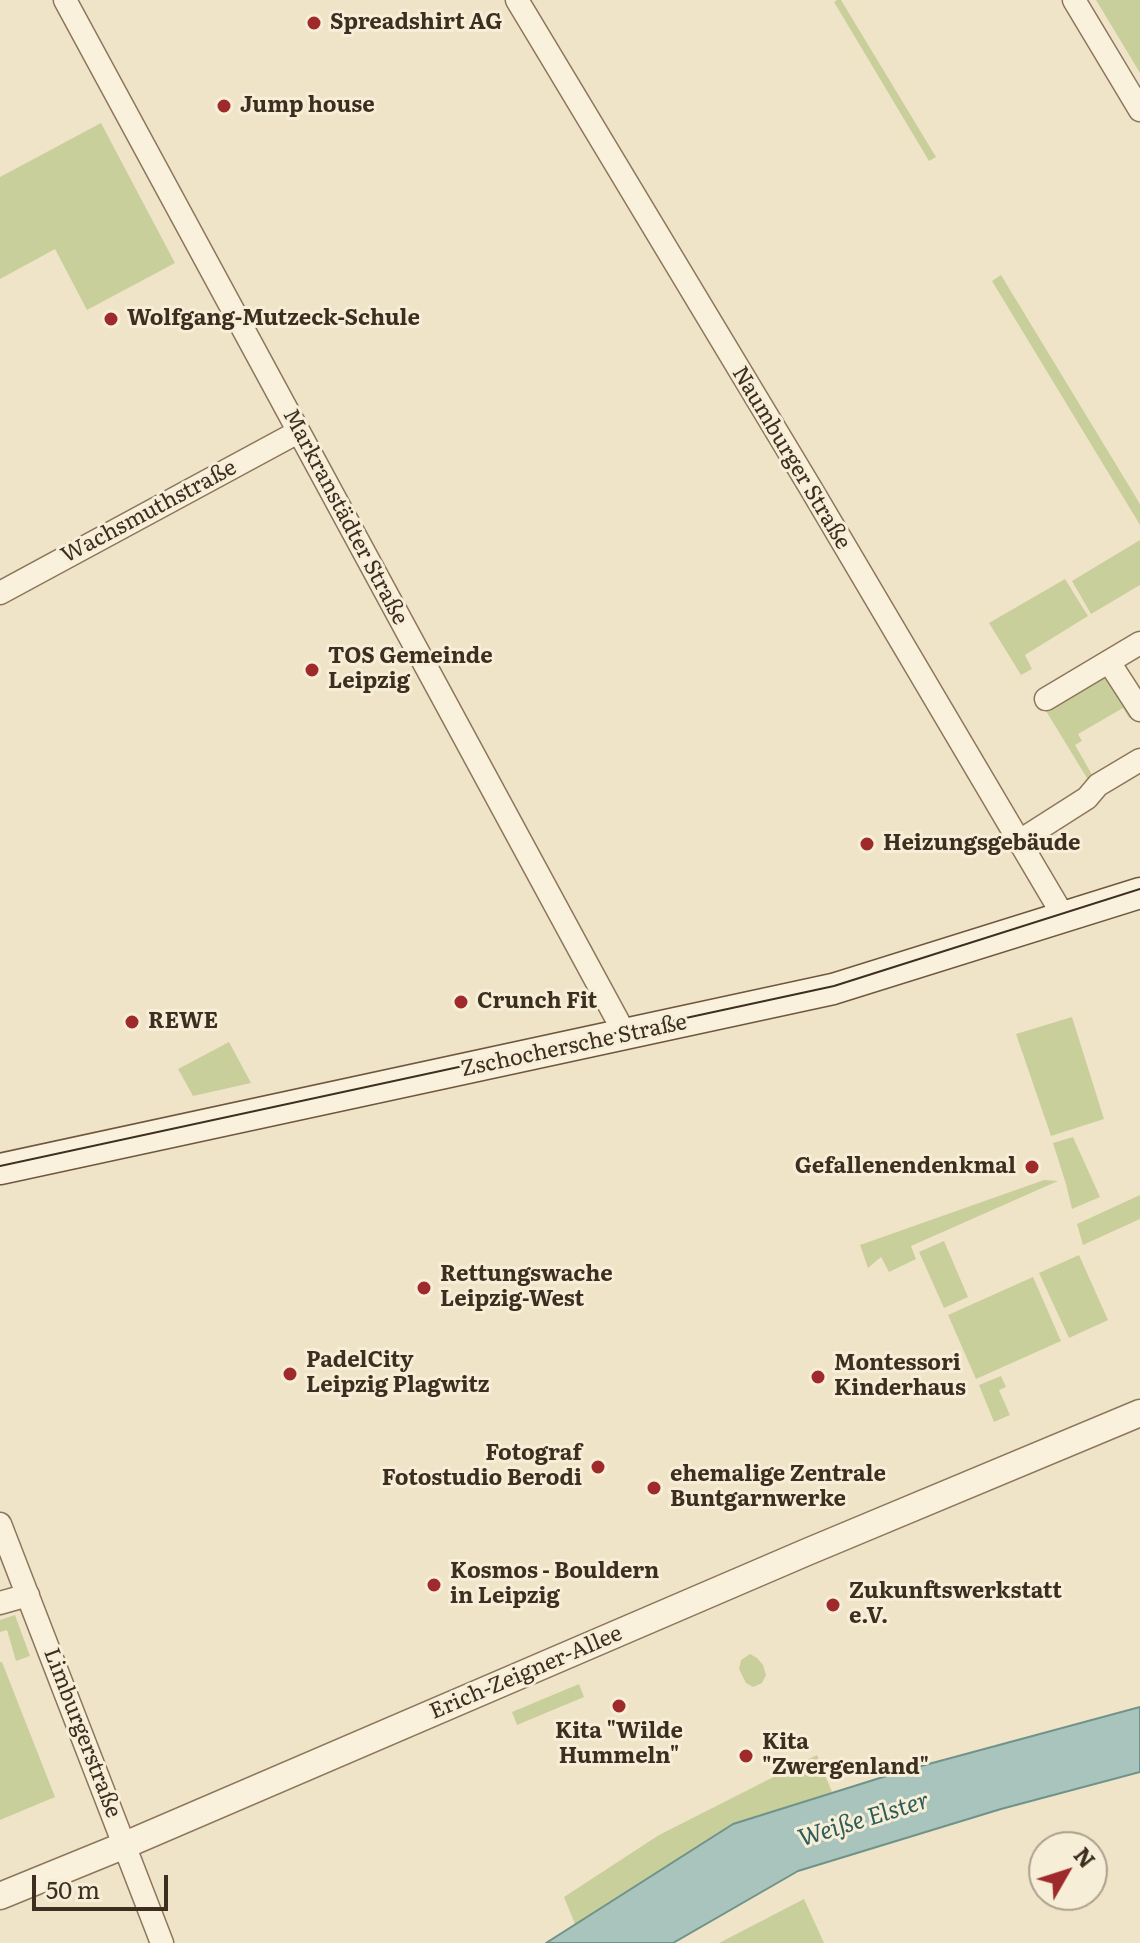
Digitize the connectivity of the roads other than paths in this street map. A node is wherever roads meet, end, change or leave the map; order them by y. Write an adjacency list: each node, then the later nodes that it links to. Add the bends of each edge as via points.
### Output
1 (65, 0): 5 (street, Markranstädter Straße)
2 (517, 0): 12 (street, Naumburger Straße)
3 (1074, 0): 4 (street)
4 (1140, 110)
5 (298, 432): 6 (street, Wachsmuthstraße); 15 (street, Markranstädter Straße)
6 (0, 593)
7 (1140, 643): 8 (street)
8 (1109, 662): 9 (street); 10 (street)
9 (1046, 699)
10 (1140, 710)
11 (1140, 760): 12 (street)
12 (1018, 842): 14 (street, Naumburger Straße)
13 (1140, 893): 14 (main road, Zschochersche Straße)
14 (1064, 917): 15 (main road, Zschochersche Straße, via 844,987)
15 (625, 1034): 16 (main road, Zschochersche Straße)
16 (0, 1169)
17 (1140, 1413): 21 (street, Erich-Zeigner-Allee)
18 (0, 1524): 19 (street, Limburgerstraße)
19 (28, 1595): 20 (street); 21 (street, Limburgerstraße)
20 (0, 1603)
21 (125, 1845): 22 (street, Erich-Zeigner-Allee); 23 (street, Limburgerstraße)
22 (0, 1896)
23 (162, 1943)

